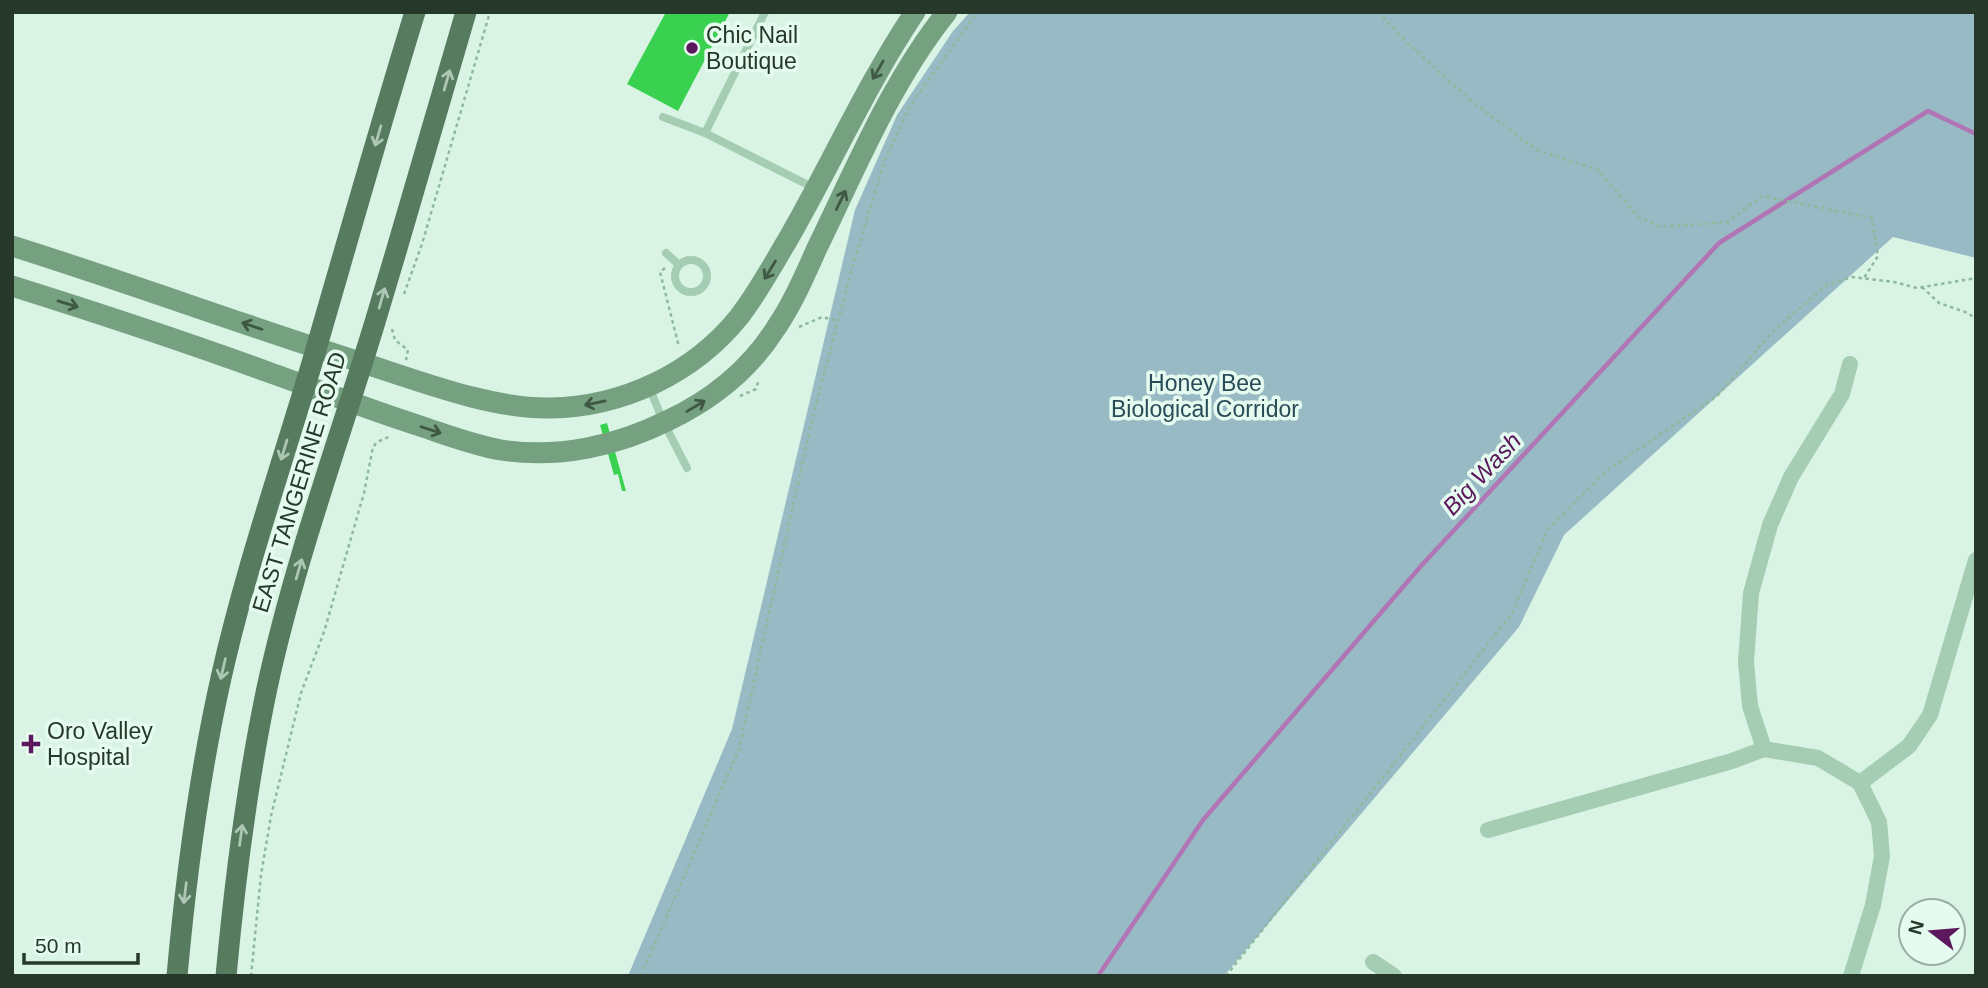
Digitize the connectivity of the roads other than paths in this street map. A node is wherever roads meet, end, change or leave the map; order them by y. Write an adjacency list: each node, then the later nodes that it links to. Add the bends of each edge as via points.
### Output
1 (415, 12): 12 (main road, EAST TANGERINE ROAD, one-way to 12)
2 (466, 12): 13 (main road, EAST TANGERINE ROAD, one-way to 2)
3 (765, 12): 7 (lane)
4 (915, 12): 8 (street, one-way to 8, via 878,70)
5 (947, 12): 18 (street, one-way to 5, via 724,387 776,328 892,95)
6 (663, 117): 7 (lane)
7 (705, 133): 8 (lane)
8 (816, 189): 16 (street, one-way to 16, via 741,315 714,344)
9 (12, 246): 12 (street, one-way to 9)
10 (672, 259): 10 (lane, via 682,290 703,287 707,274 699,262)
11 (12, 286): 15 (street, one-way to 15)
12 (316, 348): 13 (street); 15 (main road, EAST TANGERINE ROAD)
13 (362, 363): 16 (street, one-way to 13, via 573,407 518,406); 17 (main road, EAST TANGERINE ROAD)
14 (1850, 363): 21 (street, via 1842,394 1791,477 1770,525 1751,593 1746,662 1749,706)
15 (305, 385): 17 (street); 25 (main road, EAST TANGERINE ROAD, one-way to 25, via 266,509 219,687 190,852)
16 (649, 387): 18 (lane)
17 (349, 402): 18 (street, one-way to 18, via 476,444 523,452 595,447); 26 (main road, EAST TANGERINE ROAD, one-way to 17, via 241,834 268,687)
18 (664, 423): 19 (lane)
19 (687, 468)
20 (1976, 560): 22 (street, via 1930,715 1909,746)
21 (1764, 749): 22 (street, via 1818,758); 23 (street)
22 (1860, 783): 28 (street, via 1879,822 1882,856 1873,905)
23 (1488, 830)
24 (1373, 962): 27 (street)
25 (177, 976)
26 (226, 976)
27 (1394, 976)
28 (1851, 976)

